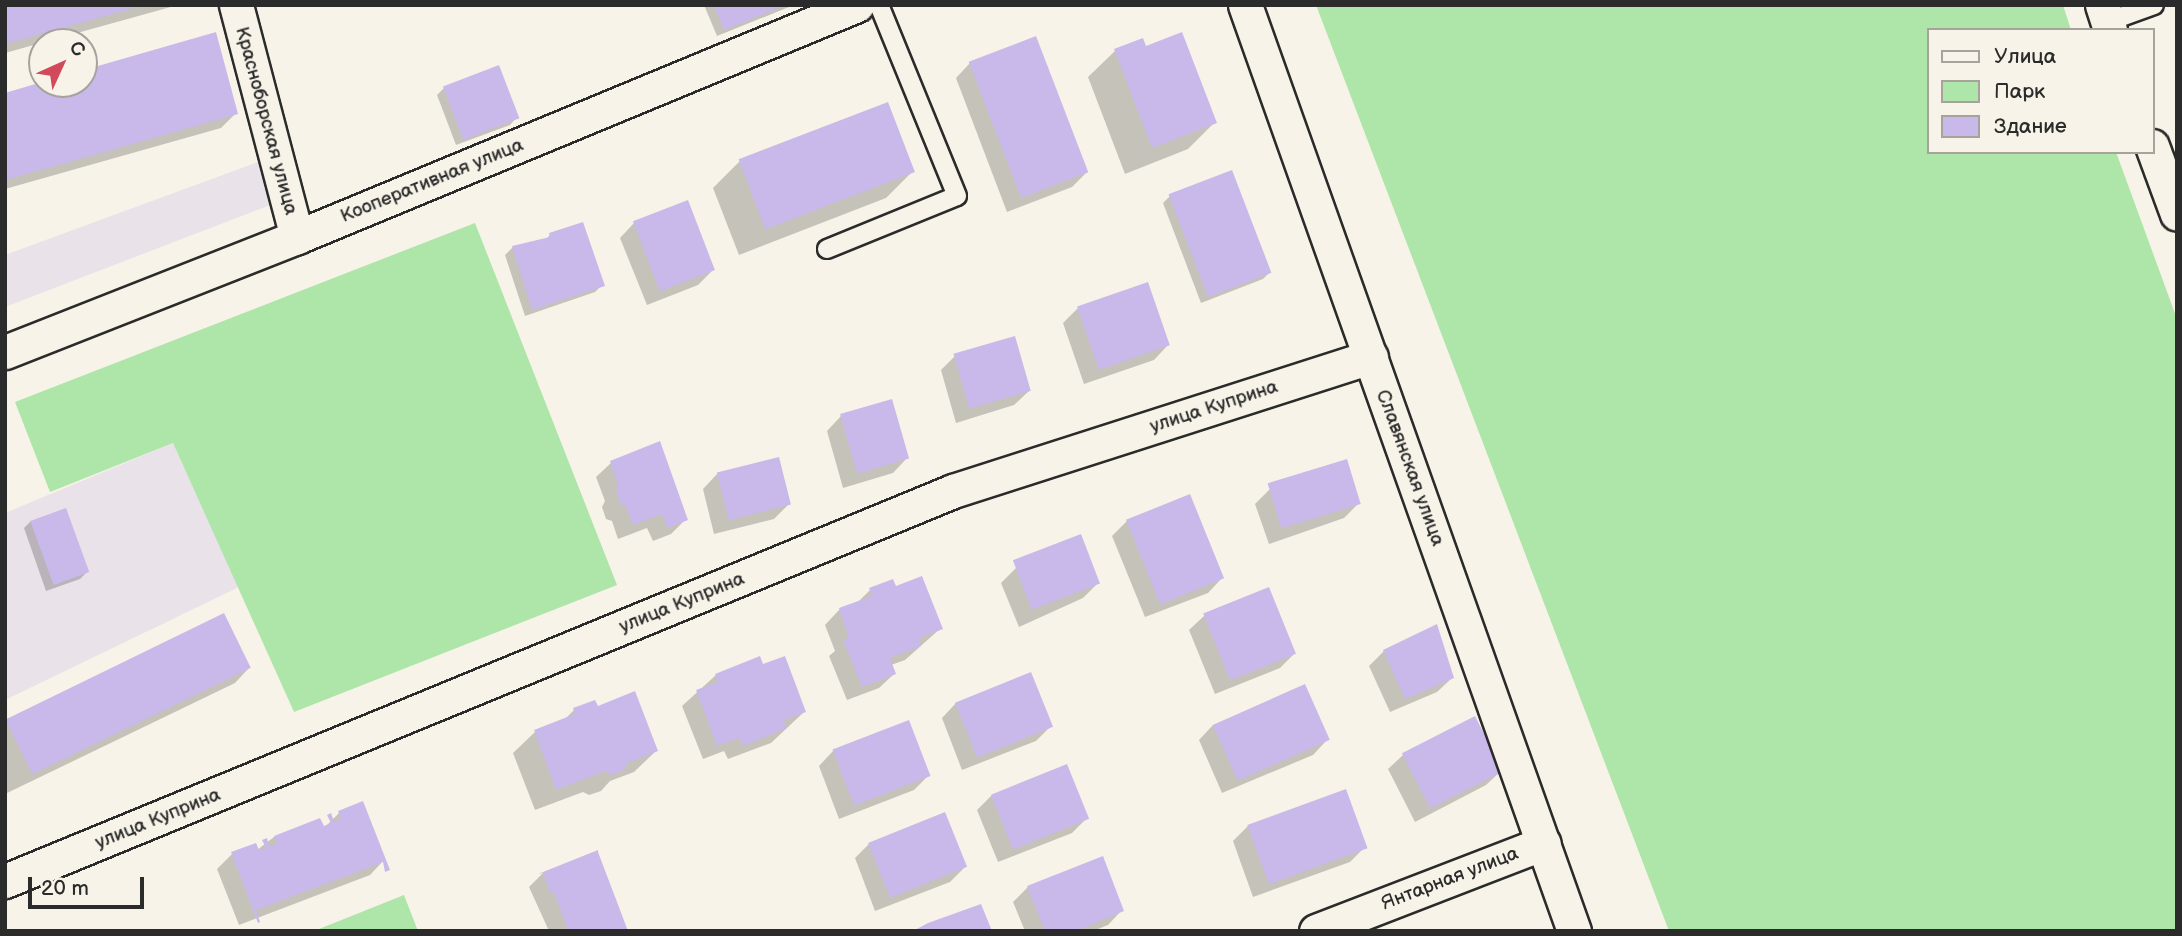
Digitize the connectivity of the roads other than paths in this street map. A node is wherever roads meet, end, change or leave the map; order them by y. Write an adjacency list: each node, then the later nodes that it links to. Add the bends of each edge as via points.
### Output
1 (236, 5): 9 (street, Красноборская улица)
2 (879, 5): 10 (lane, via 957,196)
3 (1245, 5): 12 (street, Славянская улица)
4 (2154, 5): 6 (lane)
5 (846, 7): 9 (street, Кооперативная улица)
6 (2106, 19)
7 (2154, 151): 8 (street)
8 (2177, 214)
9 (297, 237): 11 (street, Кооперативная улица)
10 (827, 249)
11 (5, 352)
12 (1371, 357): 13 (street, Славянская улица); 14 (street, улица Куприна, via 953,491)
13 (1544, 843): 15 (street, Янтарная улица); 16 (street, Славянская улица)
14 (5, 881)
15 (1316, 931)
16 (1574, 931)

